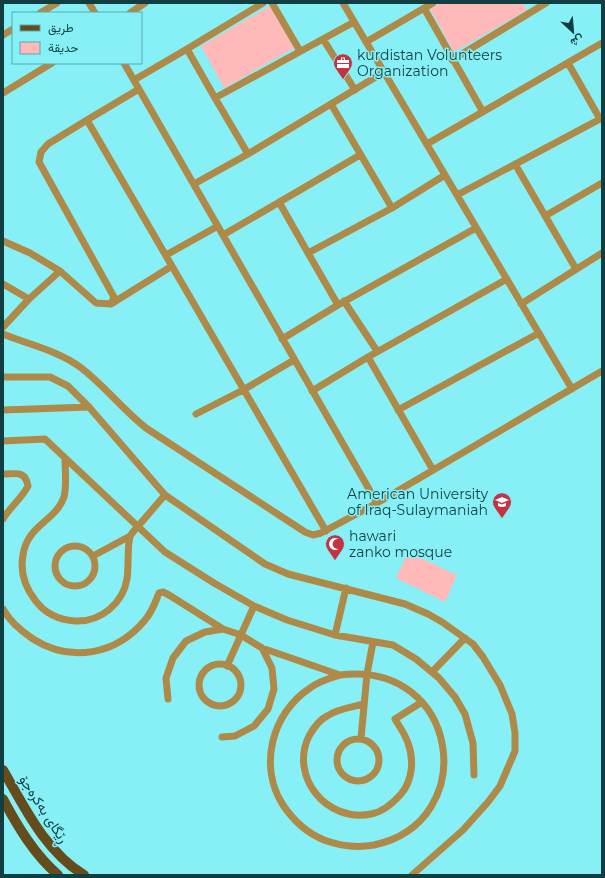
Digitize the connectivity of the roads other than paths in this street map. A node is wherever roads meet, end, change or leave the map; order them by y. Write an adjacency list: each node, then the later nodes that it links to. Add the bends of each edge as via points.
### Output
1 (57, 3): 12 (street)
2 (89, 3): 13 (street)
3 (145, 3): 14 (street)
4 (263, 3): 21 (street)
5 (272, 3): 22 (street)
6 (343, 3): 15 (street)
7 (433, 3): 10 (street)
8 (530, 3): 11 (street)
9 (546, 3): 11 (street)
10 (424, 8): 19 (street); 23 (street)
11 (534, 10): 23 (street)
12 (42, 12)
13 (94, 12)
14 (132, 12)
15 (354, 22): 18 (street); 19 (street)
16 (12, 30): 17 (street)
17 (3, 35)
18 (323, 39): 22 (street); 30 (street)
19 (366, 42): 27 (street)
20 (602, 43): 24 (street)
21 (187, 49): 28 (street); 32 (street)
22 (300, 51): 32 (street)
23 (452, 60): 34 (street)
24 (568, 63): 34 (street); 35 (street)
25 (50, 64): 31 (street)
26 (125, 64): 28 (street)
27 (384, 72): 30 (street); 37 (street)
28 (134, 80): 29 (street)
29 (139, 89): 36 (street); 43 (street)
30 (355, 90): 33 (street)
31 (3, 93)
32 (215, 98): 38 (street)
33 (331, 104): 38 (street); 39 (street)
34 (483, 112): 37 (street)
35 (601, 118): 40 (street)
36 (87, 120): 54 (street); 62 (street, via 48,144 41,152 39,162 114,297)
37 (427, 144): 41 (street)
38 (248, 154): 43 (street)
39 (360, 155): 45 (street); 46 (street)
40 (515, 164): 44 (street); 47 (street)
41 (445, 175): 44 (street); 46 (street)
42 (602, 183): 47 (street)
43 (194, 184): 48 (street)
44 (457, 195): 49 (street)
45 (279, 202): 50 (street); 52 (street)
46 (392, 208): 52 (street)
47 (545, 216): 56 (street)
48 (218, 226): 50 (street); 54 (street)
49 (476, 228): 58 (street); 61 (street)
50 (223, 235): 67 (street)
51 (3, 241): 57 (street)
52 (308, 253): 61 (street)
53 (602, 253): 56 (street)
54 (166, 256): 55 (street)
55 (172, 266): 62 (street); 74 (street)
56 (576, 269): 63 (street)
57 (60, 271): 60 (street); 62 (street, via 96,303)
58 (507, 279): 63 (street); 68 (street)
59 (3, 284): 60 (street)
60 (29, 299): 64 (street)
61 (341, 303): 67 (street); 68 (street)
62 (111, 304)
63 (522, 304): 65 (street)
64 (3, 327)
65 (539, 333): 73 (street); 78 (street)
66 (3, 334): 88 (street, via 70,361 88,374 136,420 156,434 305,532 313,535)
67 (282, 338): 70 (street)
68 (378, 351): 69 (street)
69 (368, 356): 75 (street); 78 (street)
70 (294, 360): 74 (street); 75 (street)
71 (602, 371): 73 (street)
72 (3, 377): 76 (street, via 50,377 68,386)
73 (572, 388): 82 (street)
74 (243, 390): 79 (street); 88 (street)
75 (312, 391): 85 (street)
76 (89, 407): 77 (street); 84 (street)
77 (3, 410)
78 (398, 410): 82 (street)
79 (196, 414)
80 (3, 441): 81 (street, via 45,439)
81 (64, 458): 87 (street); 89 (street, via 64,497 52,514 31,533 24,547 24,580 37,604 51,615 69,621 95,619 110,610 122,594 127,580)
82 (433, 470): 85 (street)
83 (3, 474): 86 (street, via 21,473 27,478 28,486)
84 (165, 495): 87 (street); 91 (street, via 265,564 288,574)
85 (377, 503): 88 (street)
86 (3, 519)
87 (138, 527): 89 (street); 92 (street, via 165,552)
88 (326, 531)
89 (130, 536): 90 (street)
90 (93, 556): 90 (street, via 81,547 66,548 59,553 56,560 57,575 62,582 69,585 85,584 94,572)
91 (346, 588): 96 (street); 97 (street, via 410,606 442,622)
92 (254, 606): 95 (street); 96 (street, via 287,620)
93 (3, 609): 94 (street, via 14,625 44,646 78,653 102,649 125,638 146,620 159,593 163,592)
94 (223, 629): 95 (street); 104 (street, via 205,632 186,641 173,658 166,678)
95 (241, 635): 99 (street); 100 (street)
96 (335, 635): 98 (street)
97 (464, 638): 101 (street); 114 (street, via 473,644 483,657 500,685 512,714 515,751 500,786 488,802 463,830)
98 (373, 642): 101 (street, via 393,645); 102 (street)
99 (262, 648): 103 (street); 107 (street, via 272,668 274,689 268,709 254,726 235,736)
100 (227, 666): 100 (street, via 213,665 201,676 200,692 204,700 211,705 227,706 239,695 240,678 236,671)
101 (432, 672): 110 (street, via 455,697 465,714 473,743)
102 (367, 674): 103 (street); 105 (street, via 397,683); 106 (street)
103 (340, 675): 105 (street, via 315,684 294,701 276,729 270,760 276,792 287,811 310,833 330,842 351,846 384,842 412,827 433,802 440,787 444,750 434,719)
104 (168, 699)
105 (422, 702): 106 (street, via 395,719 408,742 412,762 410,778 403,792 385,809 372,814 347,814 334,810 321,800 312,788 306,776 304,746 314,728 326,716)
106 (364, 704): 108 (street)
107 (222, 737)
108 (361, 738): 108 (street, via 347,741 338,752 337,759 338,766 346,777 360,781 372,775 379,764 377,750 373,744)
109 (3, 770): 113 (main road, ڕێگای بەکرەجۆ, via 49,845 68,864)
110 (474, 775)
111 (3, 799): 112 (main road, ڕێگای بەکرەجۆ, via 28,843)
112 (58, 875)
113 (84, 875)
114 (412, 875)

